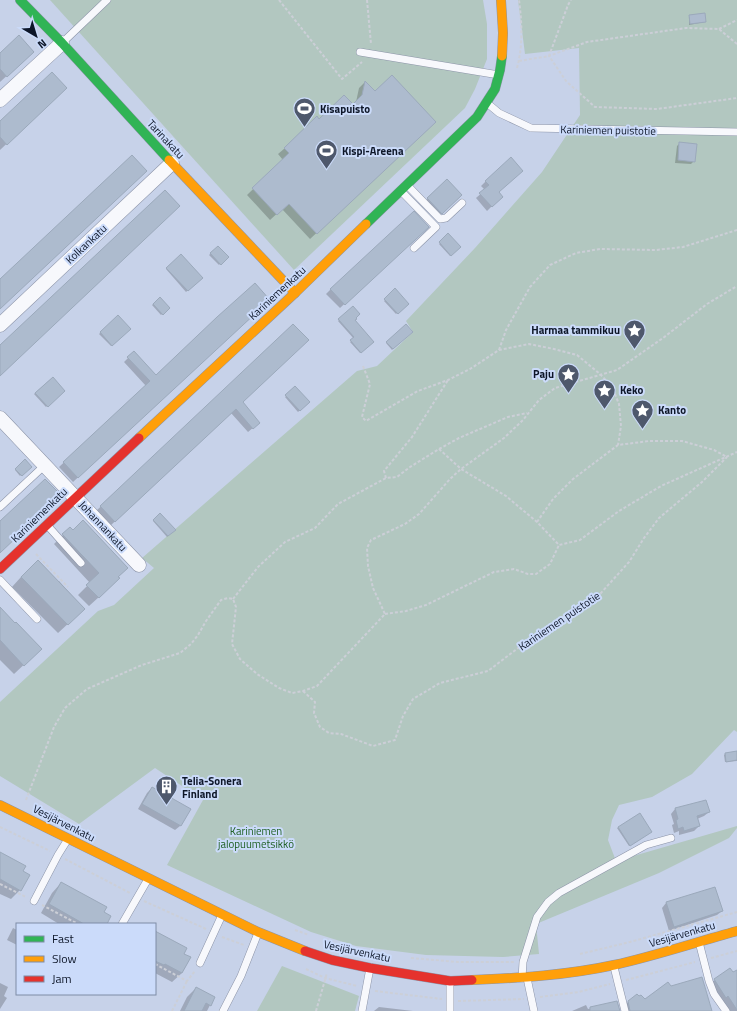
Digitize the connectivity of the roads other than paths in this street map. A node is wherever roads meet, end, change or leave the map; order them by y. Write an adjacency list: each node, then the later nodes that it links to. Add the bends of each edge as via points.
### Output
1 (20, 0): 4 (street, Tarinakatu)
2 (107, 0): 4 (lane)
3 (501, 0): 6 (street, Kariniemenkatu, via 503,23)
4 (62, 43): 7 (street); 10 (street, Tarinakatu)
5 (360, 52): 6 (lane)
6 (499, 75): 8 (street, Kariniemenkatu, via 496,88)
7 (0, 100)
8 (487, 103): 9 (lane, Kariniemen puistotie, via 499,113 531,128); 11 (street, Kariniemenkatu, via 477,117)
9 (737, 132)
10 (172, 164): 14 (street, Tarinakatu); 15 (street, Kolkankatu)
11 (404, 188): 12 (lane, via 440,219 446,218); 13 (lane, via 436,227); 14 (street, Kariniemenkatu)
12 (462, 203)
13 (414, 248)
14 (296, 293): 18 (street, Kariniemenkatu)
15 (0, 325)
16 (0, 418): 17 (street, Johannankatu)
17 (45, 465): 18 (street, Johannankatu); 19 (lane)
18 (75, 497): 20 (street, Kariniemenkatu); 22 (street, Johannankatu)
19 (0, 507)
20 (46, 524): 21 (lane); 23 (street, Kariniemenkatu)
21 (81, 563)
22 (139, 565)
23 (0, 569)
24 (0, 580): 25 (lane)
25 (36, 619)
26 (0, 804): 28 (street, Vesijärvenkatu)
27 (671, 838): 39 (lane, via 646,845 559,893 548,902 534,924 523,962)
28 (68, 839): 29 (street, Vesijärvenkatu); 30 (lane)
29 (148, 878): 31 (street, Vesijärvenkatu); 32 (lane)
30 (34, 901)
31 (222, 915): 34 (street, Vesijärvenkatu); 36 (lane)
32 (123, 923)
33 (737, 931): 35 (street, Vesijärvenkatu)
34 (258, 932): 38 (street, Vesijärvenkatu, via 332,960); 41 (lane, via 241,976)
35 (699, 942): 37 (street, Vesijärvenkatu); 46 (lane, via 714,994)
36 (200, 963)
37 (614, 965): 39 (street, Vesijärvenkatu); 45 (lane)
38 (370, 968): 40 (street, Vesijärvenkatu); 42 (lane)
39 (524, 978): 40 (street, Vesijärvenkatu); 44 (lane)
40 (450, 981): 43 (lane)
41 (223, 1011)
42 (362, 1011)
43 (450, 1011)
44 (534, 1011)
45 (625, 1011)
46 (726, 1011)

